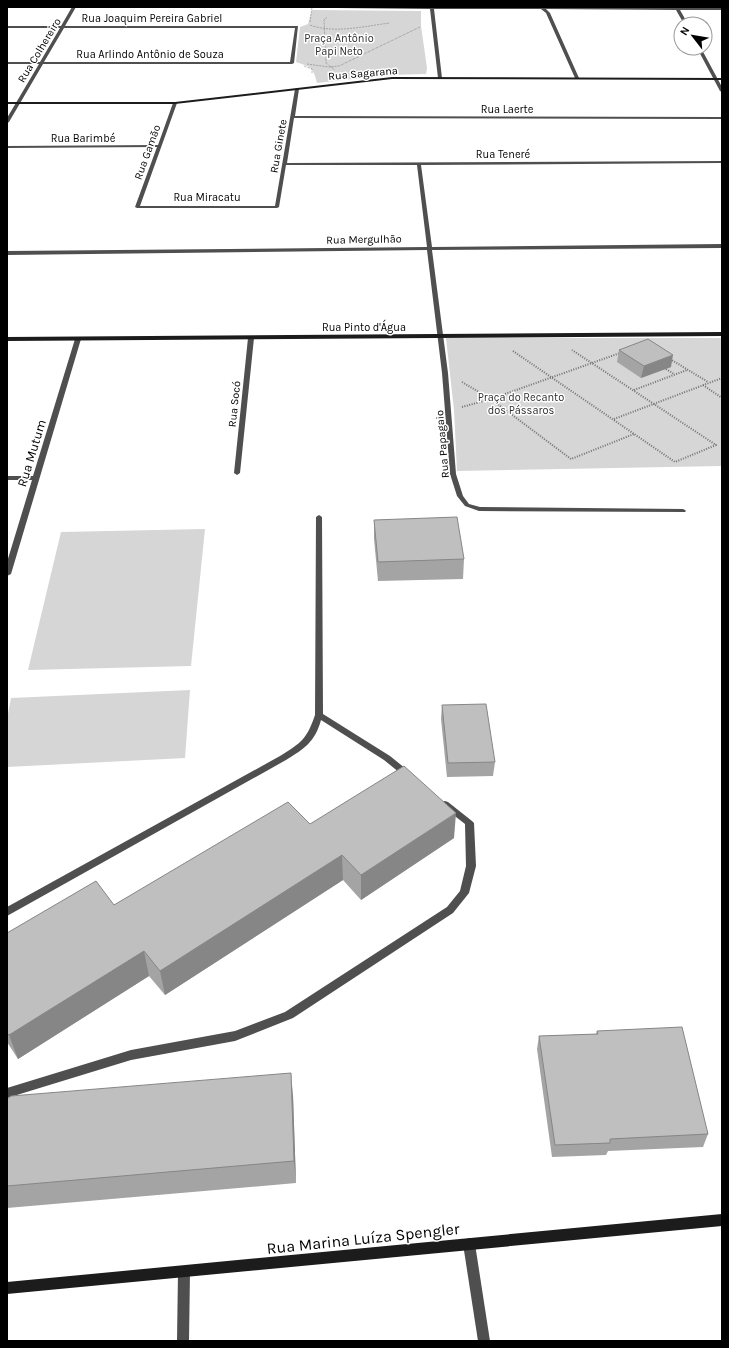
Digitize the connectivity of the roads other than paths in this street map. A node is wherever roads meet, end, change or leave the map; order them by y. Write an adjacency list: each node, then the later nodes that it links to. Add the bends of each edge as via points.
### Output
1 (74, 7): 9 (street, Rua Colhereiro)
2 (336, 7): 3 (street)
3 (432, 7): 4 (street); 14 (street)
4 (542, 7): 5 (street); 15 (street, via 548,13)
5 (677, 8): 6 (street); 7 (street)
6 (722, 9)
7 (682, 16)
8 (7, 27): 9 (street, Rua Joaquim Pereira Gabriel)
9 (64, 27): 12 (street, Rua Colhereiro); 13 (street, Rua Joaquim Pereira Gabriel, via 297,28)
10 (703, 56): 16 (street)
11 (7, 63): 12 (street, Rua Arlindo Antônio de Souza)
12 (43, 63): 13 (street, Rua Arlindo Antônio de Souza); 21 (street, Rua Colhereiro)
13 (292, 63)
14 (440, 78): 15 (street, Rua Sagarana); 18 (street, Rua Sagarana, via 392,78)
15 (577, 78): 16 (street, Rua Sagarana)
16 (715, 78): 17 (street, Rua Sagarana); 19 (street)
17 (722, 78)
18 (297, 88): 22 (street, Rua Sagarana); 23 (street, Rua Ginete)
19 (722, 91)
20 (7, 103): 21 (street, Rua Sagarana)
21 (17, 103): 22 (street, Rua Sagarana); 25 (street, Rua Colhereiro)
22 (175, 103): 26 (street, Rua Gamão)
23 (292, 117): 24 (street, Rua Laerte); 30 (street, Rua Ginete)
24 (722, 118)
25 (7, 122)
26 (159, 146): 27 (street, Rua Barimbé); 31 (street, Rua Gamão)
27 (7, 147)
28 (722, 162): 29 (street, Rua Teneré)
29 (418, 163): 30 (street, Rua Teneré); 34 (street, Rua Papagaio)
30 (284, 164): 32 (street, Rua Ginete)
31 (137, 207): 32 (street, Rua Miracatu)
32 (276, 207)
33 (722, 246): 34 (street, Rua Mergulhão)
34 (429, 249): 35 (street, Rua Mergulhão); 37 (street, Rua Papagaio)
35 (7, 253)
36 (722, 334): 37 (street, Rua Pinto d'Água)
37 (441, 336): 38 (street, Rua Pinto d'Água); 44 (street, Rua Papagaio, via 449,410 452,474 460,496 467,504 479,509)
38 (251, 338): 40 (street, Rua Pinto d'Água); 41 (street, Rua Socó)
39 (7, 339): 40 (street, Rua Pinto d'Água)
40 (78, 339): 43 (street, Rua Mutum)
41 (237, 472)
42 (7, 478): 43 (street)
43 (36, 478): 46 (street, Rua Mutum)
44 (683, 511)
45 (319, 518): 47 (street)
46 (7, 574)
47 (319, 714): 48 (street, via 387,758); 50 (street, via 313,735 302,747)
48 (418, 783)
49 (437, 798): 51 (street, via 469,823 471,866 464,893 450,910 289,1015 235,1036 131,1055)
50 (7, 912)
51 (7, 1093)
52 (722, 1220): 53 (street, Rua Marina Luíza Spengler)
53 (469, 1244): 54 (street, Rua Marina Luíza Spengler); 57 (street)
54 (184, 1272): 55 (street, Rua Marina Luíza Spengler); 56 (street)
55 (7, 1288)
56 (183, 1341)
57 (484, 1341)

